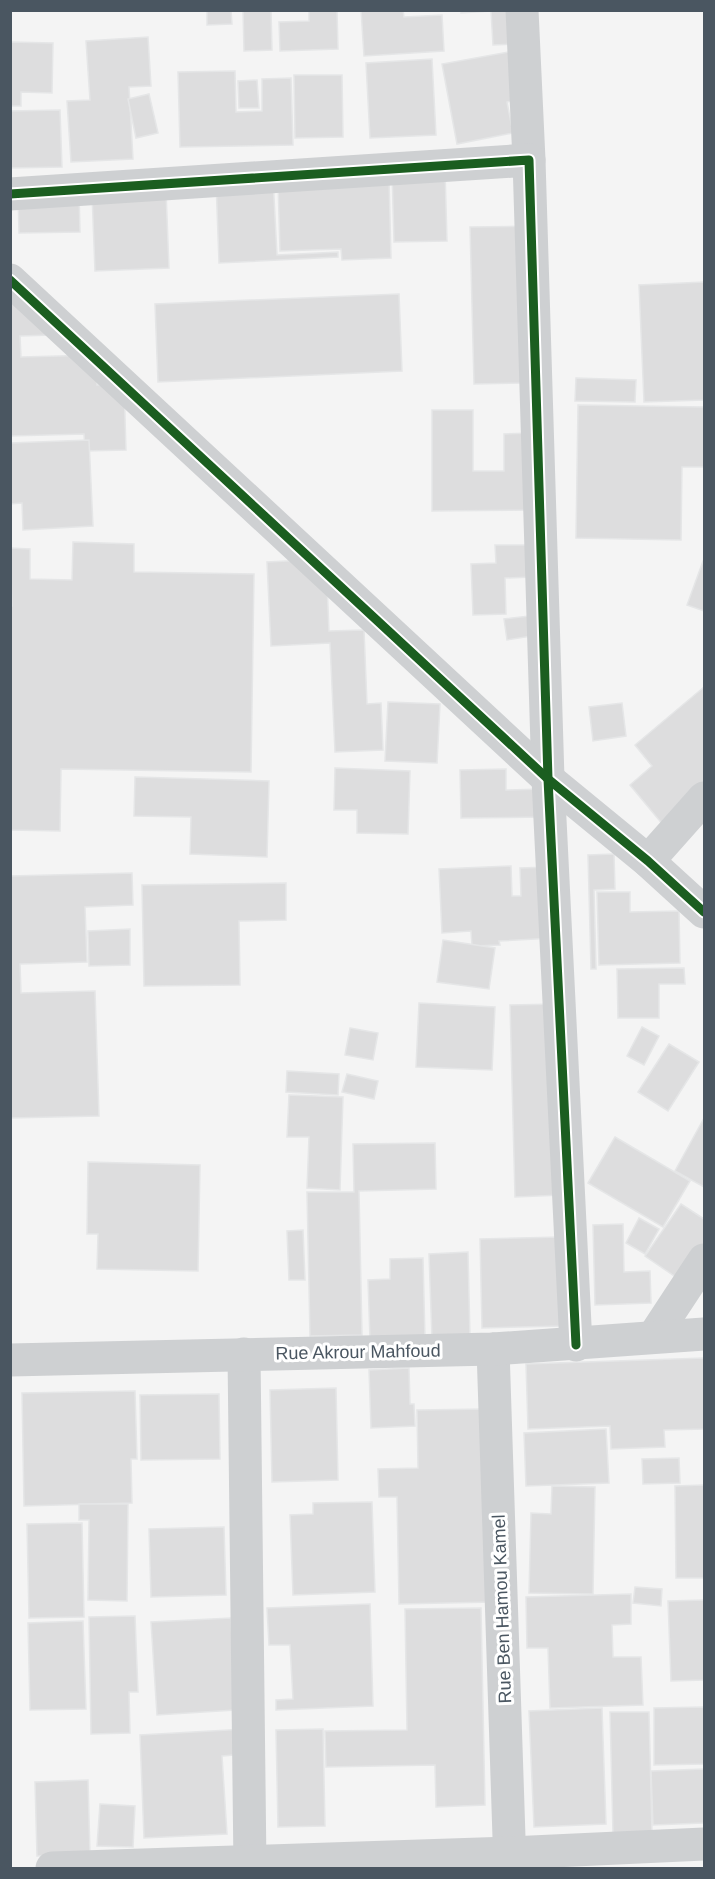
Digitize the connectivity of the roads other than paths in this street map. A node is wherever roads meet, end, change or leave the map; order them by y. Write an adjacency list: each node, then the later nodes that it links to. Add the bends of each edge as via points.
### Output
1 (522, 10): 2 (street)
2 (529, 160): 3 (street); 5 (street)
3 (10, 194)
4 (10, 280): 5 (street)
5 (548, 779): 7 (street); 12 (street)
6 (705, 798): 7 (street)
7 (648, 861): 8 (street)
8 (705, 912)
9 (705, 1260): 11 (street)
10 (705, 1334): 11 (street, Rue Akrour Mahfoud)
11 (654, 1336): 12 (street, Rue Akrour Mahfoud)
12 (576, 1345): 13 (street, Rue Akrour Mahfoud)
13 (493, 1349): 14 (street, Rue Akrour Mahfoud); 17 (street, Rue Ben Hamou Kamel)
14 (244, 1354): 15 (street, Rue Akrour Mahfoud); 18 (street)
15 (10, 1360)
16 (705, 1844): 17 (street)
17 (510, 1861): 18 (street)
18 (250, 1865): 19 (street)
19 (52, 1869)

